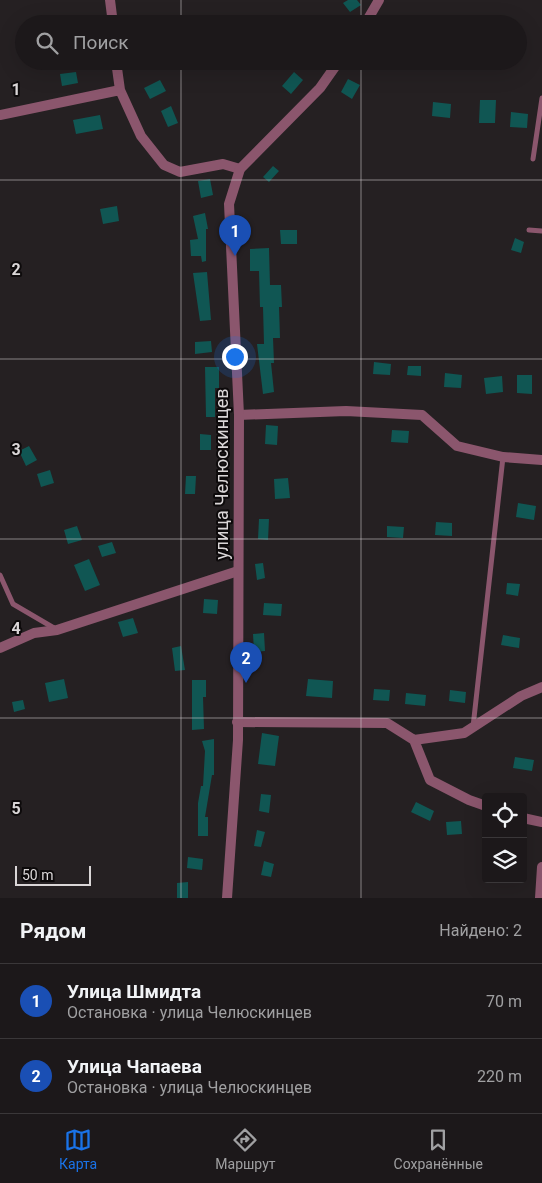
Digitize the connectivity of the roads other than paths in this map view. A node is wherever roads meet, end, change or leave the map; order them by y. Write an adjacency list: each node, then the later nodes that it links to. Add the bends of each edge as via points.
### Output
1 (110, 0): 3 (street)
2 (379, 0): 4 (street)
3 (112, 15)
4 (371, 15)
5 (117, 70): 7 (street)
6 (333, 70): 11 (street, улица Челюскинцев, via 320,88)
7 (120, 90): 9 (street); 11 (street, via 141,136 164,165 180,172 224,164)
8 (542, 98): 10 (lane)
9 (0, 115)
10 (533, 159)
11 (240, 169): 14 (street, улица Челюскинцев, via 229,204)
12 (529, 230): 13 (lane)
13 (542, 231)
14 (239, 415): 15 (street, via 346,411 422,414 458,446); 17 (street, улица Челюскинцев)
15 (503, 457): 16 (street); 23 (lane)
16 (542, 460)
17 (238, 571): 19 (street); 22 (street, улица Челюскинцев)
18 (0, 575): 19 (lane, via 13,604)
19 (57, 630): 20 (street, via 34,634)
20 (0, 648)
21 (542, 687): 23 (street, via 521,696)
22 (237, 722): 24 (street, via 387,723); 29 (street, улица Челюскинцев)
23 (473, 727): 24 (street, via 464,733)
24 (414, 740): 25 (street, via 430,780)
25 (482, 805)
26 (527, 819): 27 (street)
27 (542, 822)
28 (542, 867): 30 (street)
29 (227, 898)
30 (540, 898)

